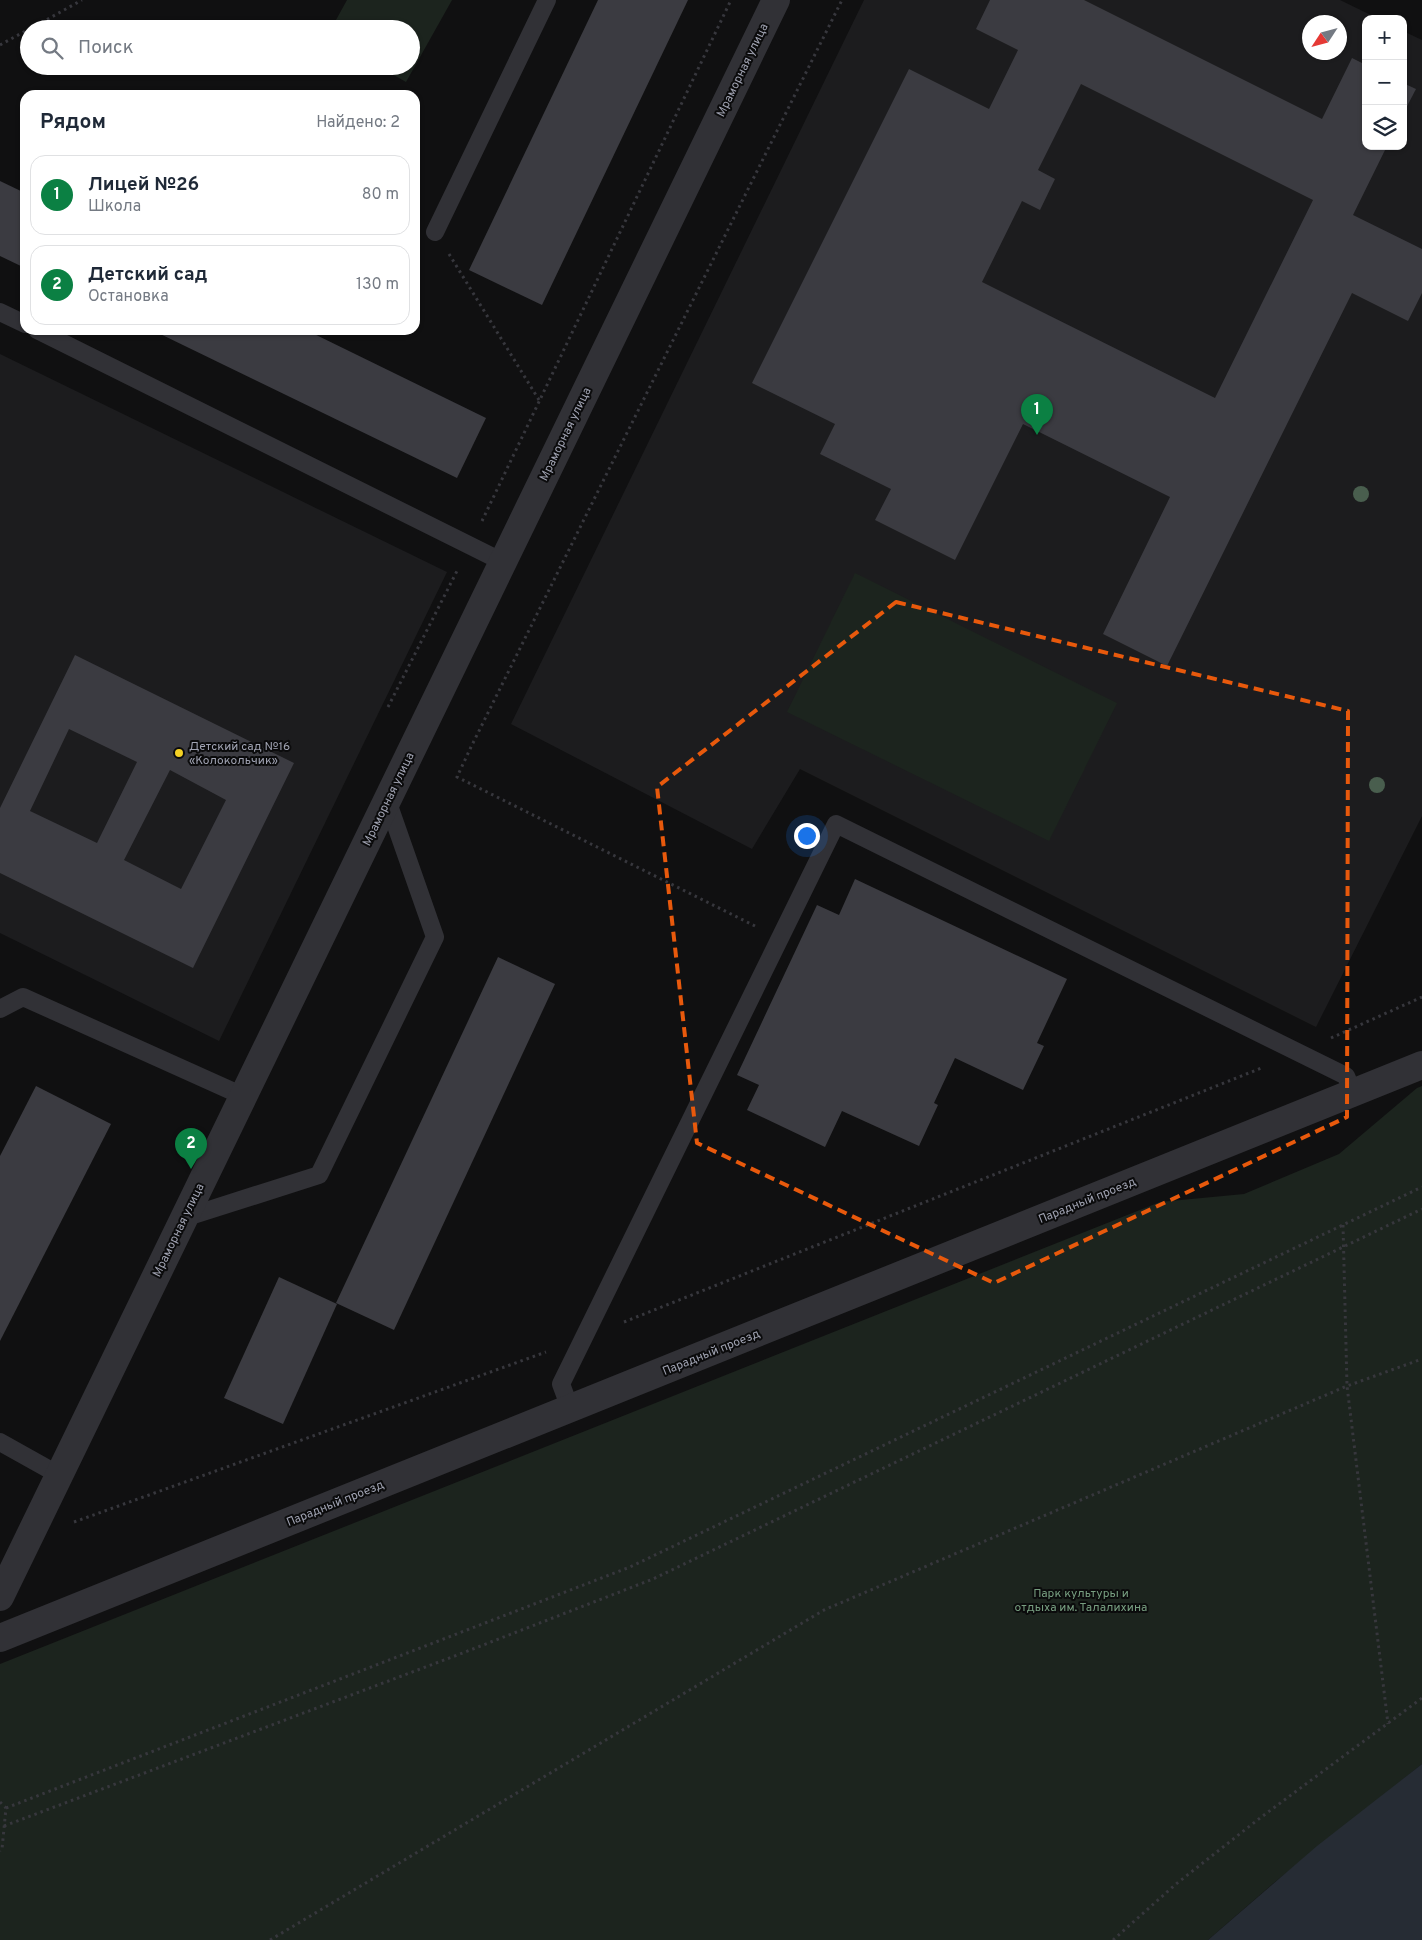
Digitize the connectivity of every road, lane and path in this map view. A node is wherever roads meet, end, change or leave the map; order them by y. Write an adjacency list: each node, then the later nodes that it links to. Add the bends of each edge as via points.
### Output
1 (82, 0): 6 (path)
2 (547, 0): 9 (lane)
3 (731, 0): 13 (path)
4 (776, 0): 15 (street, Мраморная улица)
5 (842, 0): 18 (path, via 457,777)
6 (45, 20)
7 (20, 34): 8 (path)
8 (0, 45)
9 (435, 232): 13 (path)
10 (0, 312): 11 (lane)
11 (20, 322)
12 (47, 335): 14 (lane)
13 (540, 400): 14 (path)
14 (470, 545): 15 (lane); 16 (path)
15 (503, 562): 17 (street, Мраморная улица)
16 (388, 707)
17 (387, 800): 24 (street, Мраморная улица); 27 (lane, via 435,937 319,1175)
18 (780, 938): 21 (lane, via 836,824); 30 (lane)
19 (1422, 997): 21 (path)
20 (0, 1009): 24 (lane, via 23,997)
21 (1299, 1053): 23 (lane, via 1346,1076); 30 (path)
22 (1422, 1065): 23 (street, Парадный проезд)
23 (1353, 1093): 33 (street, Парадный проезд)
24 (244, 1096): 27 (street, Мраморная улица)
25 (1422, 1187): 28 (path)
26 (1422, 1209): 29 (path)
27 (184, 1218): 35 (street, Мраморная улица)
28 (1343, 1225): 29 (path); 42 (path, via 630,1568)
29 (1344, 1246): 32 (path); 43 (path, via 653,1579)
30 (582, 1339): 33 (lane, via 560,1384); 36 (path)
31 (1422, 1359): 32 (path)
32 (1347, 1386): 40 (path); 45 (path, via 824,1610)
33 (570, 1408): 38 (street, Парадный проезд)
34 (0, 1442): 35 (lane)
35 (59, 1476): 36 (street, Мраморная улица)
36 (28, 1539): 37 (street, Мраморная улица)
37 (0, 1597)
38 (0, 1638)
39 (1422, 1698): 40 (path)
40 (1388, 1724): 46 (path, via 1260,1818 1176,1884)
41 (0, 1802): 42 (path)
42 (6, 1808): 43 (path)
43 (4, 1826): 44 (path)
44 (0, 1851)
45 (270, 1940)
46 (1113, 1940)

